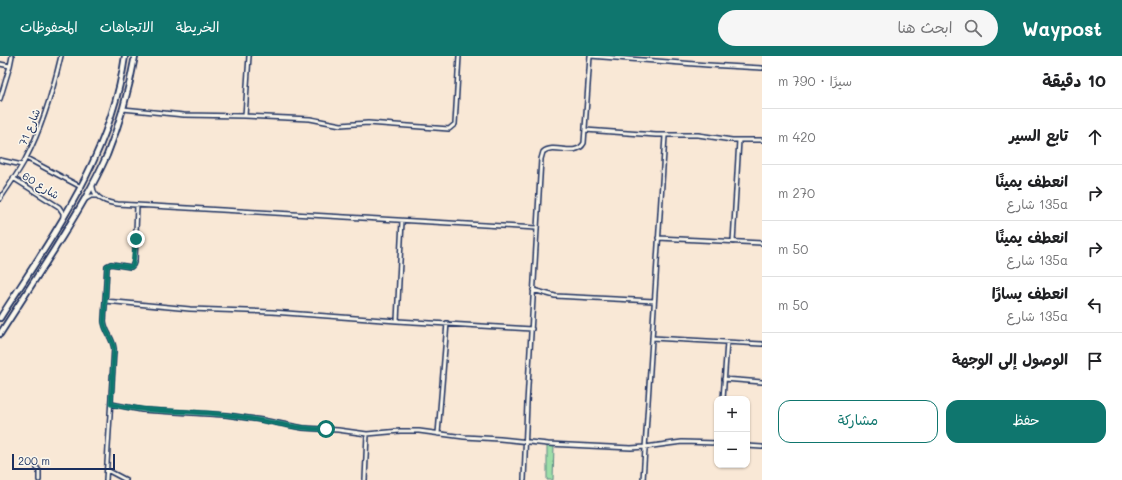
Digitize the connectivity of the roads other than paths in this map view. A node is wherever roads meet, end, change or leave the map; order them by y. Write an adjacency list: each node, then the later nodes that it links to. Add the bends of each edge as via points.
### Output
1 (12, 56): 10 (street)
2 (61, 56): 19 (street, شارع 71, via 48,106)
3 (125, 56): 24 (street, via 111,116 99,151)
4 (135, 56): 13 (street)
5 (249, 56): 14 (street)
6 (459, 56): 14 (street, via 455,124 449,129 373,124 341,125 310,119)
7 (590, 56): 8 (street); 15 (street)
8 (648, 58): 11 (street)
9 (0, 64): 10 (street)
10 (10, 66): 12 (street)
11 (762, 68)
12 (0, 99)
13 (123, 109): 14 (street, via 184,115); 23 (street, via 113,140)
14 (246, 116)
15 (585, 130): 16 (street); 33 (street, via 584,143 580,148 549,149 543,152)
16 (665, 136): 17 (street, via 698,135); 34 (street)
17 (739, 140): 18 (street); 35 (street)
18 (762, 140)
19 (26, 158): 21 (street, شارع 71); 24 (street)
20 (0, 160): 21 (street)
21 (22, 165): 22 (street, شارع 71)
22 (13, 178): 26 (street, شارع 71); 30 (street, شارع 60)
23 (93, 185): 25 (street, via 93,191); 27 (street)
24 (81, 187): 29 (street)
25 (97, 196): 27 (street); 28 (street, via 114,203)
26 (0, 199)
27 (85, 199): 41 (street)
28 (137, 205): 32 (street); 39 (street, via 135,260 131,267 111,264 107,266)
29 (71, 206): 30 (street, شارع 60); 31 (street)
30 (60, 207): 31 (street, شارع 60)
31 (63, 219): 37 (street)
32 (402, 220): 33 (street); 43 (street)
33 (536, 228): 38 (street)
34 (658, 238): 35 (street); 40 (street)
35 (733, 242): 36 (street)
36 (762, 243)
37 (20, 286): 41 (street, via 24,290); 42 (street)
38 (533, 290): 40 (street, via 555,296); 45 (street)
39 (105, 301): 43 (street, via 190,309); 53 (street, via 105,326 114,349)
40 (654, 301): 47 (street)
41 (19, 304): 46 (street)
42 (0, 318)
43 (397, 321): 44 (street)
44 (448, 323): 45 (street); 55 (street)
45 (532, 328): 56 (street)
46 (0, 334)
47 (652, 338): 48 (street); 60 (street)
48 (727, 342): 49 (street); 50 (street)
49 (762, 344)
50 (724, 379): 51 (street); 52 (street)
51 (762, 382)
52 (723, 396)
53 (111, 404): 54 (street, via 142,410 226,414 303,428); 62 (street)
54 (367, 434): 55 (street, via 410,431); 66 (street)
55 (438, 434): 56 (street)
56 (526, 442): 60 (street); 67 (street)
57 (714, 443): 60 (street, via 682,442)
58 (750, 446): 59 (street)
59 (762, 447)
60 (645, 448): 68 (street)
61 (37, 468): 63 (street)
62 (107, 470): 64 (street); 65 (street)
63 (39, 480)
64 (106, 480)
65 (126, 480)
66 (365, 480)
67 (524, 480)
68 (643, 480)

